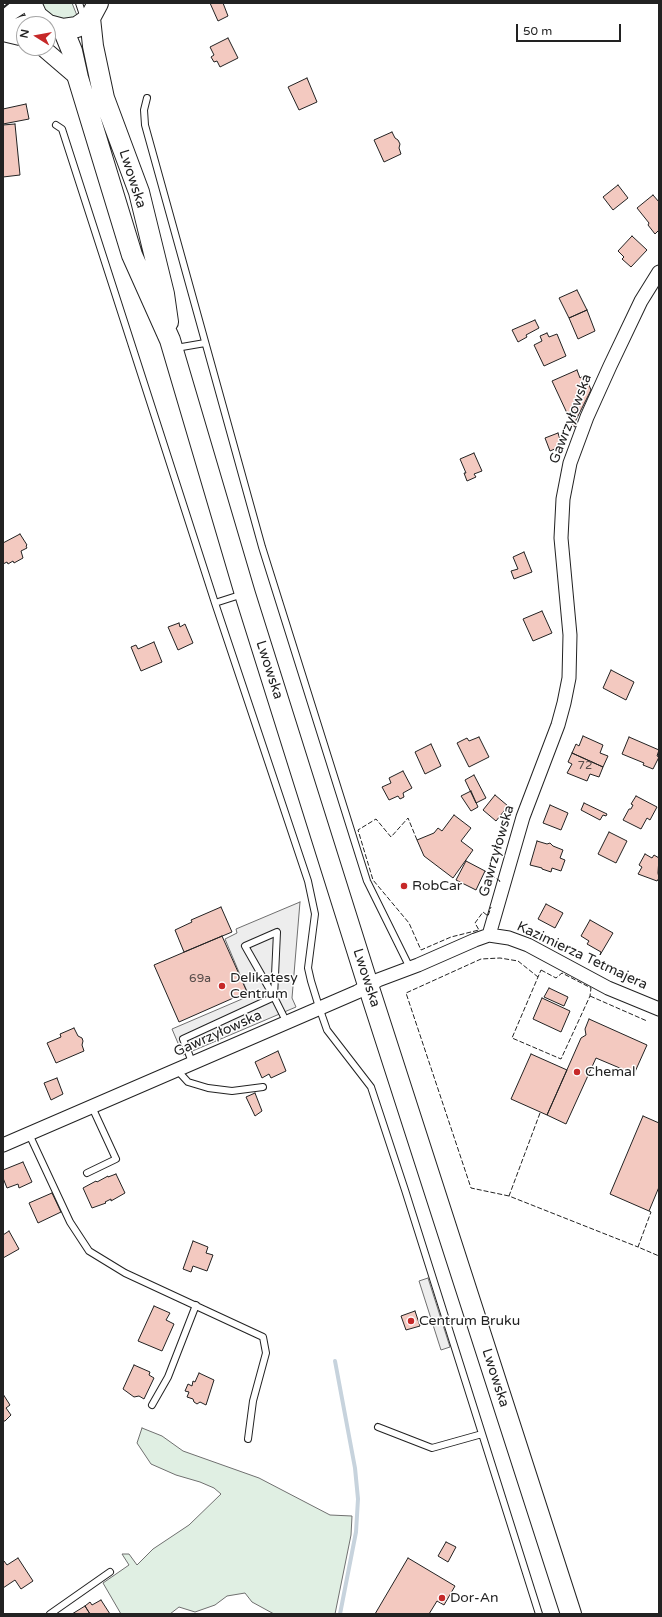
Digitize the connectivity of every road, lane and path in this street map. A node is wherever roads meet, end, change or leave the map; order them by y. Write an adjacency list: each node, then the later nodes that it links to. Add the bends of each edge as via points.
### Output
1 (26, 3): 5 (street)
2 (31, 3): 4 (main road, Lwowska)
3 (88, 12): 6 (main road, via 77,27); 17 (main road, Lwowska, via 99,77 109,114 139,192 164,294)
4 (37, 16)
5 (3, 17)
6 (56, 25)
7 (16, 27): 8 (street)
8 (3, 32): 10 (street)
9 (56, 32): 12 (main road, Lwowska, via 72,51)
10 (16, 36)
11 (52, 56): 12 (street)
12 (78, 78): 17 (main road, Lwowska, via 132,255)
13 (147, 98): 16 (lane, via 144,110 145,125)
14 (56, 125): 19 (lane, via 62,129)
15 (659, 272): 20 (street, Gawrzyłowska, via 641,301 610,366 570,463 563,499 560,538 570,635 568,684 558,725 523,817)
16 (205, 343): 17 (lane); 21 (lane, via 262,547 367,881)
17 (171, 345): 18 (main road, Lwowska)
18 (245, 594): 19 (lane); 22 (main road, Lwowska)
19 (215, 603): 24 (lane, via 313,899 315,922 308,968)
20 (489, 935): 21 (street, Gawrzyłowska); 25 (street, Kazimierza Tetmajera, via 509,938 528,945 608,988)
21 (410, 968): 22 (street, Gawrzyłowska)
22 (368, 985): 24 (street, Gawrzyłowska); 42 (main road, Lwowska)
23 (274, 997): 23 (lane, via 245,946 277,932 276,961); 26 (lane); 27 (lane, via 183,1039)
24 (318, 1007): 26 (street, Gawrzyłowska); 37 (lane, via 327,1030 371,1087)
25 (659, 1009)
26 (286, 1021): 27 (street, Gawrzyłowska)
27 (192, 1062): 28 (street, Gawrzyłowska)
28 (177, 1069): 29 (lane, via 188,1082 208,1088 232,1091); 30 (street, Gawrzyłowska)
29 (263, 1087)
30 (92, 1107): 31 (street, Gawrzyłowska); 33 (lane, via 116,1160)
31 (29, 1134): 32 (street, Gawrzyłowska); 34 (lane, via 70,1222 90,1250 125,1273)
32 (3, 1145)
33 (87, 1173)
34 (196, 1305): 35 (lane, via 168,1377); 38 (lane, via 263,1337 266,1353)
35 (152, 1405)
36 (378, 1427): 37 (lane, via 432,1448)
37 (482, 1434): 41 (lane)
38 (248, 1439)
39 (110, 1572): 40 (lane)
40 (50, 1614)
41 (539, 1614)
42 (571, 1614)

